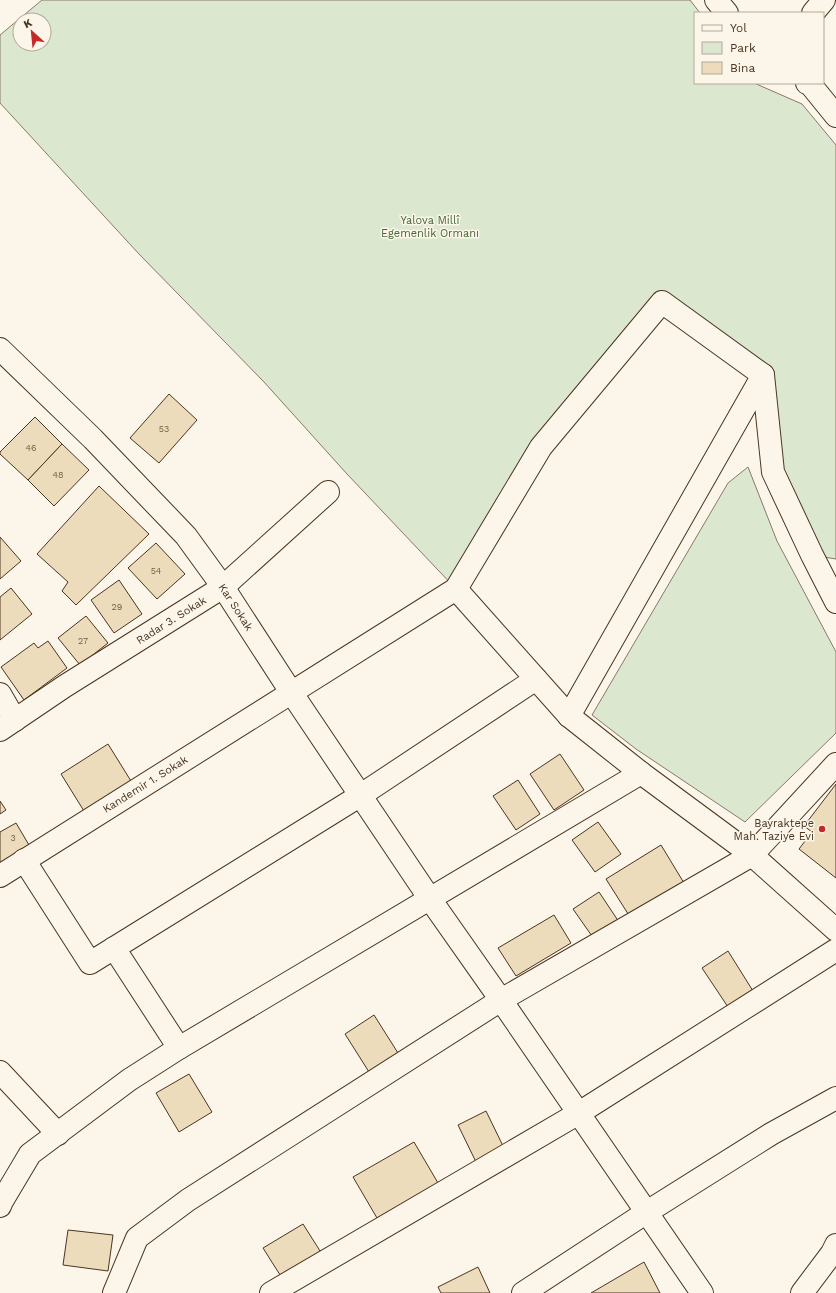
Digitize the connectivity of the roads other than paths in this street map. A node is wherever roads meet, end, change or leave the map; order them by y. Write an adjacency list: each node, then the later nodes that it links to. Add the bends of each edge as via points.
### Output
1 (716, 0): 3 (street)
2 (824, 0): 4 (street)
3 (726, 12)
4 (814, 12)
5 (810, 84): 6 (street)
6 (836, 116)
7 (0, 349): 10 (street, Kar Sokak, via 93,439 186,536)
8 (763, 375): 11 (street, via 662,302 541,447); 12 (street, via 773,472); 16 (street)
9 (328, 492): 10 (street, Radar 3. Sokak)
10 (223, 587): 14 (street, Kar Sokak); 17 (street, Radar 3. Sokak, via 65,686)
11 (456, 589): 13 (street); 14 (street, Kandemir 1. Sokak)
12 (836, 602)
13 (536, 679): 16 (street); 20 (street)
14 (291, 692): 20 (street, Kar Sokak); 22 (street, Kandemir 1. Sokak)
15 (0, 694): 17 (street)
16 (569, 716): 19 (street)
17 (8, 725)
18 (836, 764): 21 (street)
19 (641, 773): 21 (street); 24 (street)
20 (361, 795): 24 (street, Kar Sokak); 26 (street)
21 (752, 855): 25 (street); 28 (street)
22 (24, 860): 23 (street, Kandemir 1. Sokak); 26 (street, via 90,963)
23 (0, 876)
24 (430, 899): 28 (street, Kar Sokak); 29 (street)
25 (836, 930)
26 (114, 948): 29 (street)
27 (836, 950): 32 (street)
28 (501, 1000): 32 (street, Kar Sokak); 37 (street, via 188,1200 137,1238)
29 (179, 1048): 33 (street, via 129,1080)
30 (0, 1072): 33 (street)
31 (836, 1098): 35 (street, via 771,1134)
32 (578, 1113): 35 (street, Kar Sokak); 38 (street)
33 (58, 1134): 34 (street, via 30,1154)
34 (0, 1206)
35 (647, 1212): 39 (street); 40 (street, Kar Sokak)
36 (836, 1245): 41 (street)
37 (114, 1293)
38 (271, 1293)
39 (523, 1293)
40 (702, 1293)
41 (802, 1293)

